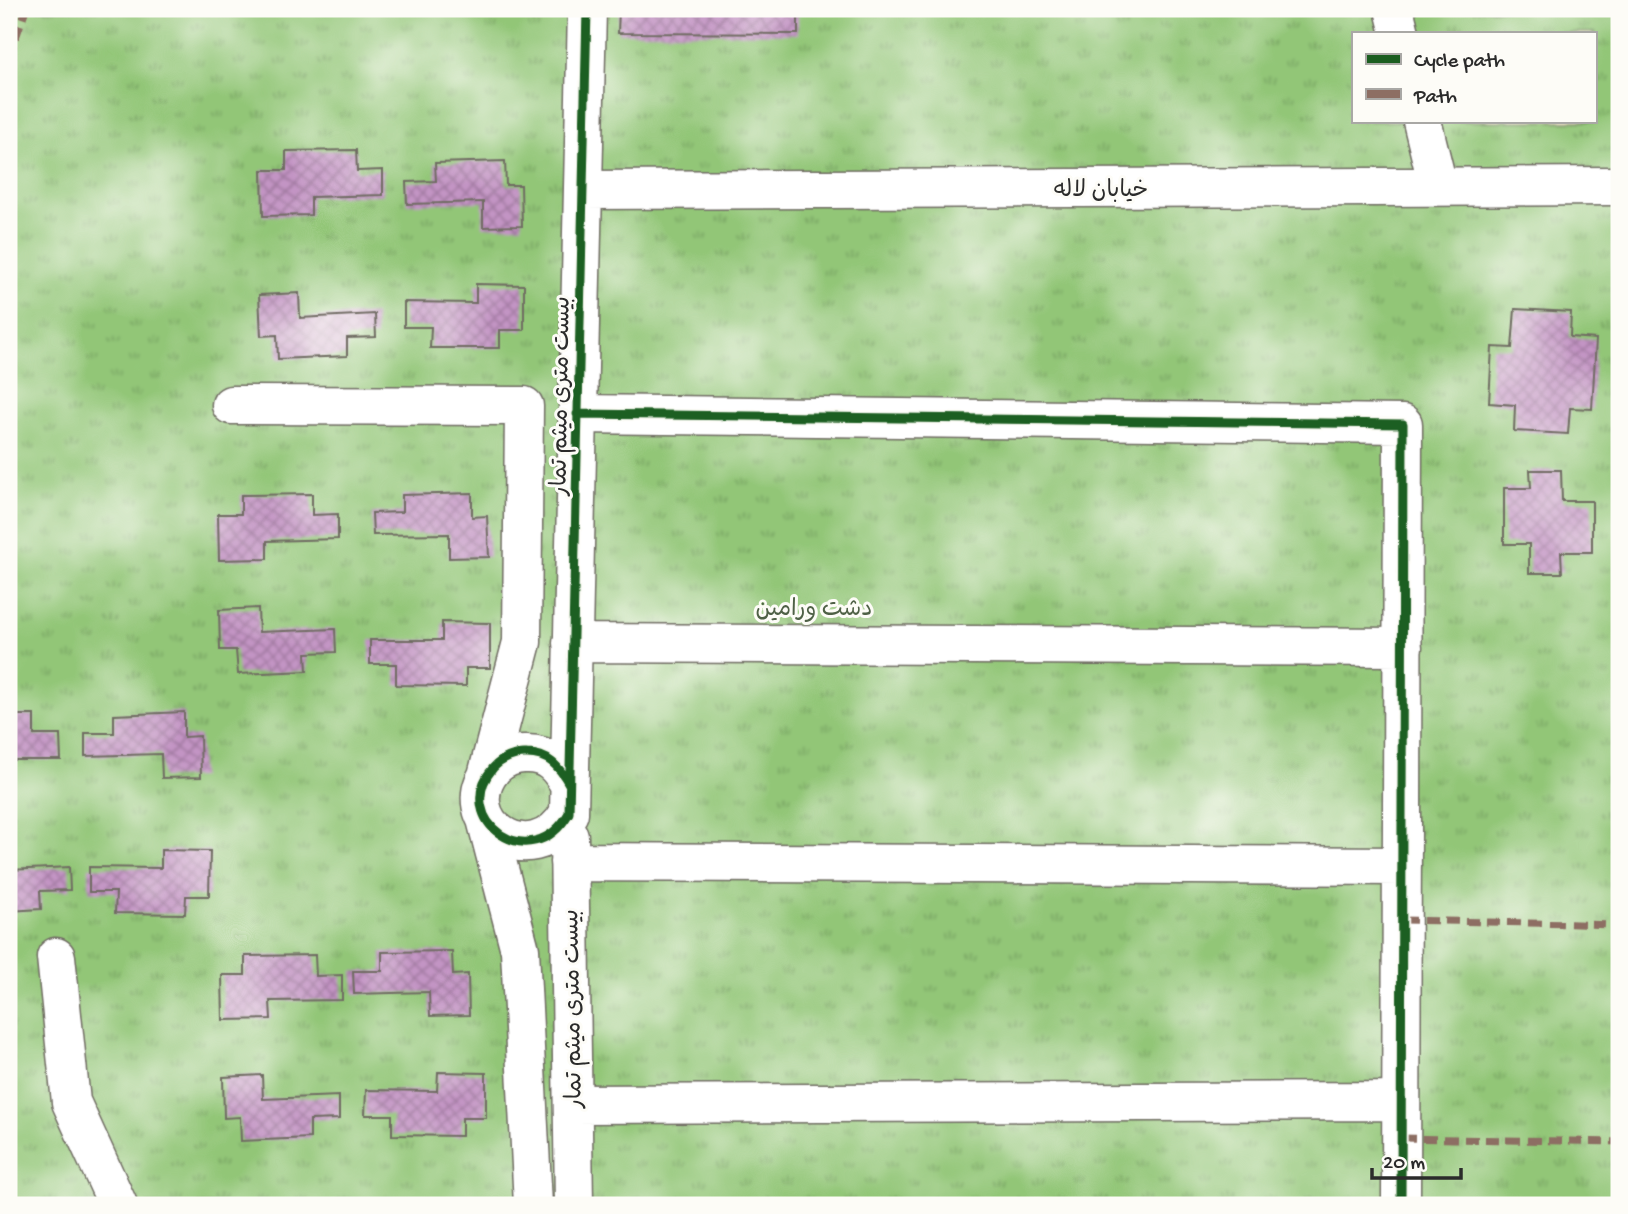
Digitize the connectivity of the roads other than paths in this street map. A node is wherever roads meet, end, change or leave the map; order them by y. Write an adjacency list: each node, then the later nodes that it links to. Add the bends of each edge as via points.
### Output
1 (587, 9): 7 (street, بیست متری میثم تمار)
2 (1394, 9): 3 (street)
3 (1400, 32)
4 (1422, 122): 6 (street)
5 (1619, 186): 6 (street, خیابان لاله)
6 (1438, 187): 7 (street, خیابان لاله)
7 (583, 190): 9 (street, بیست متری میثم تمار)
8 (231, 405): 12 (street, via 524,407 522,642)
9 (578, 414): 10 (street, بیست متری میثم تمار); 11 (street, via 1404,424)
10 (572, 643): 11 (street); 13 (street, بیست متری میثم تمار)
11 (1402, 647): 16 (street)
12 (486, 776): 13 (street, via 508,757 530,754 551,760); 14 (street, via 481,790)
13 (569, 798): 14 (street, via 561,826 550,836 522,843 495,831); 15 (street, بیست متری میثم تمار)
14 (486, 819): 21 (street, via 520,950)
15 (569, 862): 16 (street); 19 (street, بیست متری میثم تمار)
16 (1402, 866): 18 (street)
17 (56, 957): 20 (street, via 71,1102)
18 (1401, 1101): 19 (street); 23 (street)
19 (573, 1104): 22 (street, بیست متری میثم تمار)
20 (118, 1205)
21 (533, 1205)
22 (574, 1205)
23 (1401, 1205)

